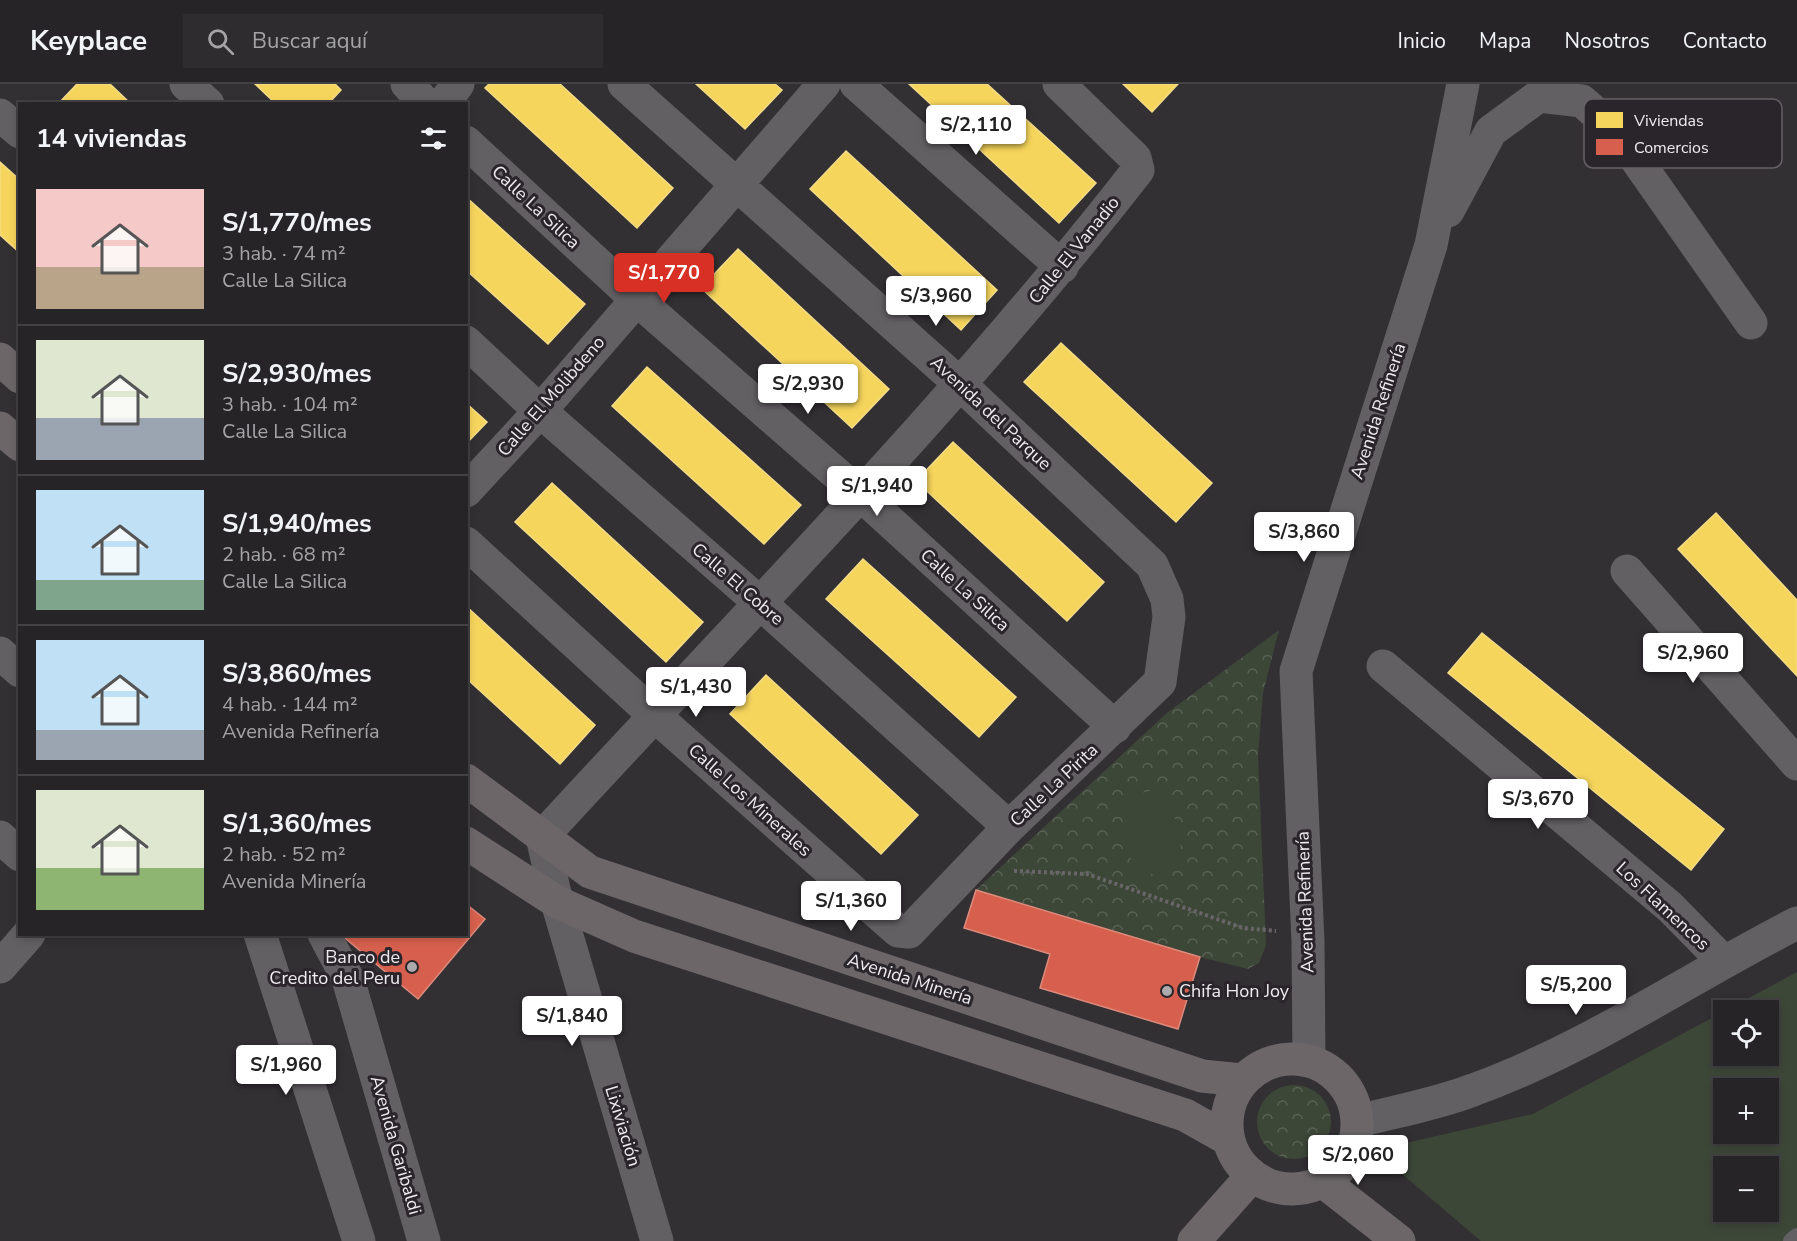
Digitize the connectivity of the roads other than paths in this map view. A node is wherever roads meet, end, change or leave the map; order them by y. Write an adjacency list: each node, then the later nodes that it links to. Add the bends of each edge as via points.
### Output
1 (186, 84): 8 (street)
2 (458, 84): 9 (street)
3 (624, 84): 15 (street, Avenida del Parque)
4 (824, 84): 15 (street, Calle El Molibdeno)
5 (856, 84): 17 (street)
6 (1059, 84): 17 (street, Calle El Vanadio, via 1135,158 1138,170)
7 (1463, 84): 16 (street, Avenida Refinería)
8 (206, 102)
9 (444, 102)
10 (1584, 102): 16 (street, via 1539,96 1491,131)
11 (0, 115): 12 (street)
12 (18, 130)
13 (468, 144): 18 (street, Calle La Silica)
14 (1642, 168): 19 (street)
15 (736, 182): 18 (street, Calle El Molibdeno); 23 (street, Avenida del Parque)
16 (1431, 245): 53 (street, Avenida Refinería, via 1296,670)
17 (1062, 267): 23 (street, Calle El Vanadio)
18 (635, 298): 24 (street, Calle El Molibdeno); 28 (street, Calle La Silica)
19 (1751, 324)
20 (468, 344): 24 (street, Calle El Cobre)
21 (0, 359): 22 (main road)
22 (18, 375)
23 (959, 383): 28 (street, Calle El Vanadio); 32 (street, Avenida del Parque, via 1152,565 1167,599)
24 (540, 411): 27 (street, Calle El Molibdeno); 31 (street, Calle El Cobre)
25 (0, 428): 26 (main road)
26 (18, 443)
27 (468, 489)
28 (862, 496): 31 (street, Calle El Vanadio); 37 (street, Calle La Silica)
29 (468, 545): 36 (street, Calle Los Minerales)
30 (1627, 571): 38 (street)
31 (759, 602): 36 (street, Calle El Vanadio); 40 (street, Calle El Cobre)
32 (1169, 617): 37 (street, Calle La Pirita, via 1160,681)
33 (0, 653): 35 (street)
34 (1383, 666): 51 (street, Los Flamencos, via 1670,907)
35 (18, 669)
36 (654, 715): 42 (street, Calle El Vanadio); 47 (street, Calle Los Minerales)
37 (1115, 727): 40 (street, Calle La Pirita)
38 (1797, 764)
39 (468, 782): 42 (main road, Avenida Minería)
40 (1009, 827): 47 (street, Calle La Pirita, via 909,932)
41 (0, 837): 44 (street)
42 (542, 837): 45 (street, Lixiviación); 54 (main road, Avenida Minería, via 590,872 1202,1076)
43 (468, 844): 45 (main road)
44 (18, 853)
45 (557, 902): 56 (main road, via 634,936 1185,1115); 62 (street, Lixiviación)
46 (1797, 923): 51 (street)
47 (903, 933)
48 (27, 936): 52 (street)
49 (260, 936): 60 (street)
50 (325, 936): 61 (street, Avenida Garibaldi, via 348,979)
51 (1723, 961): 55 (street, via 1568,1049 1473,1091)
52 (0, 967)
53 (1309, 1060): 54 (main road, via 1273,1060); 55 (main road, via 1338,1077)
54 (1242, 1080): 56 (main road, via 1231,1097)
55 (1359, 1121): 58 (main road, via 1350,1157)
56 (1226, 1138): 57 (main road)
57 (1251, 1177): 58 (main road, via 1287,1191); 63 (main road)
58 (1325, 1183): 64 (main road)
59 (1797, 1236): 65 (lane)
60 (354, 1240)
61 (424, 1241)
62 (657, 1241)
63 (1194, 1241)
64 (1398, 1241)
65 (1791, 1241)

